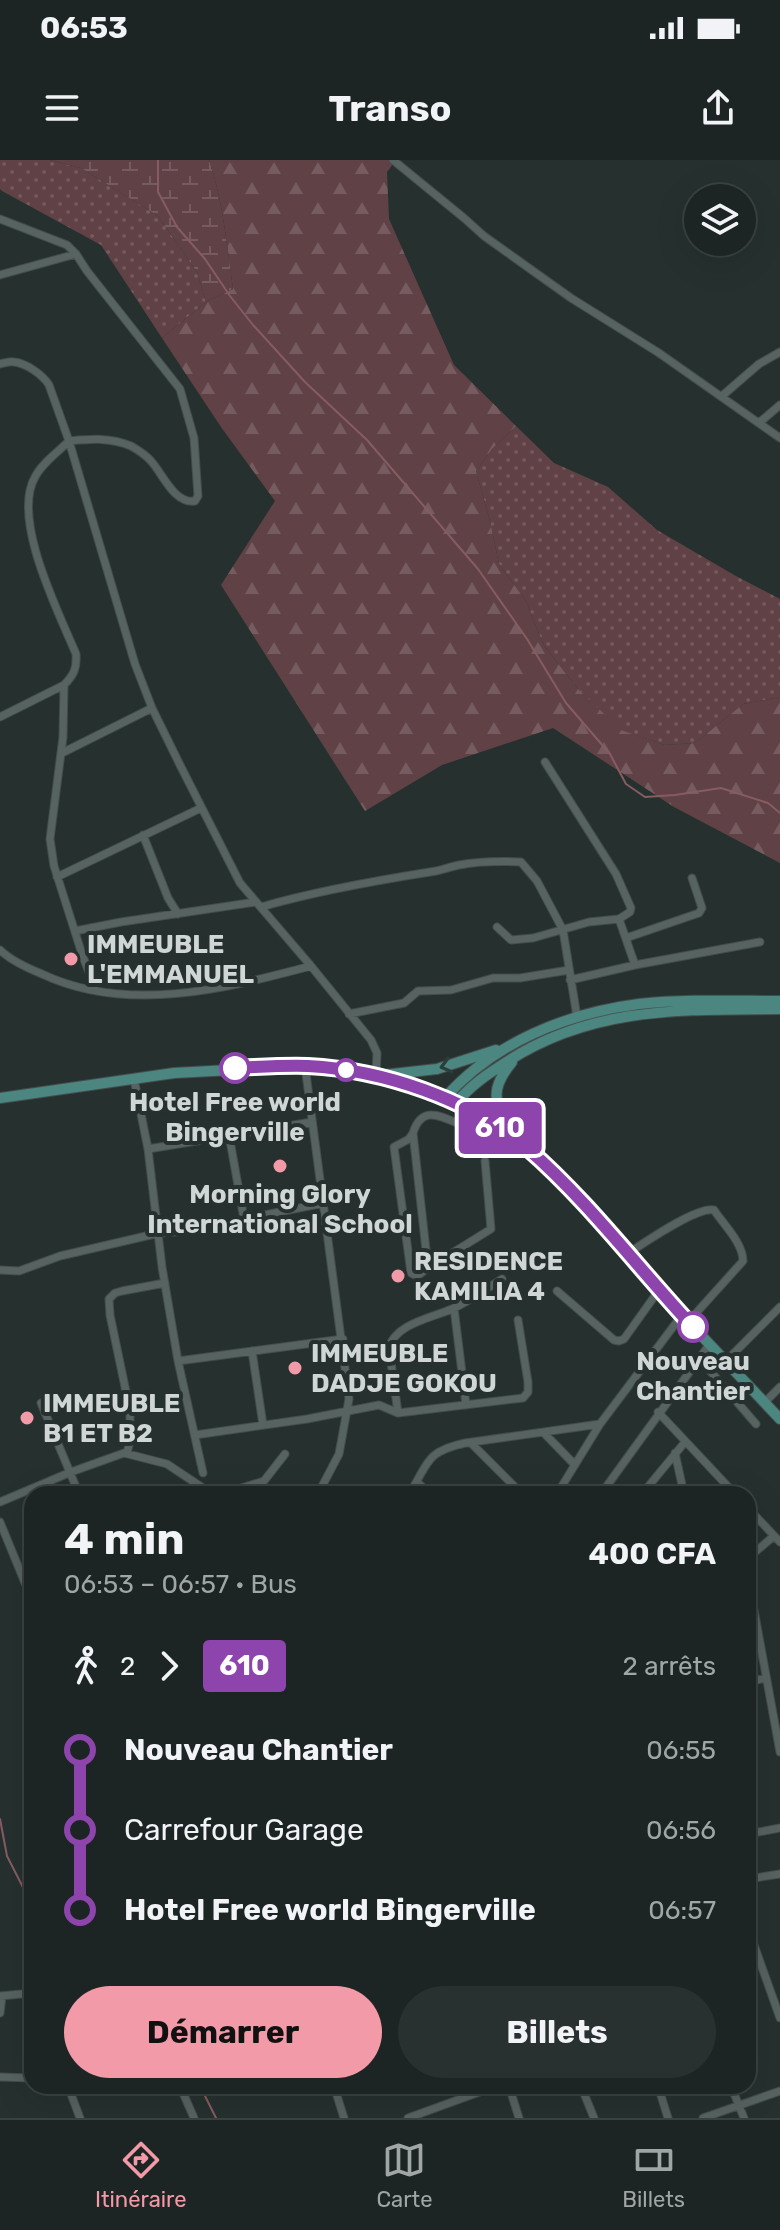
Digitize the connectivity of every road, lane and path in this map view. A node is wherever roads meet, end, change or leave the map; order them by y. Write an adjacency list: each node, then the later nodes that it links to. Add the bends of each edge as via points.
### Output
1 (393, 160): 7 (street, via 484,236)
2 (0, 219): 3 (street, via 67,245)
3 (76, 254): 4 (street); 11 (street, via 180,389 194,438 198,496 190,502 180,498 150,459 131,446 111,439)
4 (0, 275)
5 (780, 352): 7 (street)
6 (0, 364): 11 (street, via 14,362 44,377)
7 (722, 396): 9 (street)
8 (780, 405): 9 (street)
9 (760, 422): 10 (street)
10 (780, 438)
11 (69, 441): 12 (street, via 35,476 28,513 38,564 76,654 76,667); 13 (street)
12 (64, 685): 14 (street); 15 (street)
13 (152, 708): 15 (street); 17 (street)
14 (0, 717)
15 (62, 753): 19 (street, via 50,839)
16 (545, 762): 23 (street, via 631,904 630,912)
17 (201, 808): 18 (street); 21 (street, via 240,883)
18 (143, 835): 19 (street); 22 (street)
19 (57, 877): 26 (street)
20 (692, 878): 27 (street, via 699,913)
21 (259, 905): 22 (street); 25 (street, via 463,864 521,862); 31 (street)
22 (178, 914): 26 (street)
23 (619, 919): 25 (street); 27 (street)
24 (497, 927): 25 (street, via 511,940)
25 (563, 930): 32 (street)
26 (75, 931): 33 (street)
27 (626, 938): 30 (street)
28 (760, 942): 30 (street)
29 (0, 950): 33 (street, via 50,978)
30 (635, 965): 32 (street)
31 (311, 966): 33 (street, via 188,992 132,996); 36 (street)
32 (570, 975): 36 (street, via 493,978 451,990 418,991 404,1003); 37 (street)
33 (96, 991)
34 (780, 1001): 37 (street, via 640,1004)
35 (780, 1009): 39 (street, via 612,1018 585,1024)
36 (349, 1014): 41 (street, via 377,1053)
37 (577, 1017): 38 (street)
38 (513, 1043): 41 (street, one-way to 41, via 437,1069); 44 (street)
39 (518, 1054): 45 (street, via 467,1089); 50 (street, via 496,1089 505,1118)
40 (305, 1066): 41 (street); 42 (street); 47 (street)
41 (376, 1075): 44 (street)
42 (134, 1079): 43 (street); 51 (street)
43 (0, 1098)
44 (445, 1098): 45 (street)
45 (456, 1103): 46 (street)
46 (489, 1121): 48 (street, via 483,1131 471,1130 433,1114 416,1123); 50 (street)
47 (312, 1122): 49 (street); 53 (street)
48 (413, 1133): 57 (street); 57 (street, via 394,1147 411,1273 417,1276)
49 (229, 1135): 51 (street); 54 (street)
50 (526, 1147): 56 (street)
51 (148, 1149): 55 (street)
52 (485, 1161): 57 (street, via 491,1229)
53 (324, 1203): 54 (street); 67 (street)
54 (244, 1219): 55 (street, via 205,1230)
55 (159, 1233): 58 (street, via 19,1271); 60 (street)
56 (627, 1254): 61 (street); 65 (street, via 695,1214 714,1210 738,1244 743,1261)
57 (428, 1268)
58 (0, 1270)
59 (502, 1279): 64 (street)
60 (165, 1283): 71 (street); 88 (street, via 122,1291 109,1299 130,1411)
61 (659, 1290): 62 (street, via 619,1341); 65 (street)
62 (557, 1291)
63 (780, 1307): 72 (street)
64 (454, 1308): 76 (street); 79 (street, via 391,1339)
65 (685, 1318): 68 (street); 81 (street)
66 (518, 1320): 76 (street, via 528,1392 523,1398)
67 (343, 1339): 69 (street); 77 (street)
68 (709, 1345): 70 (street); 72 (street)
69 (252, 1351): 71 (street); 83 (street)
70 (699, 1358): 78 (street); 82 (street)
71 (178, 1361): 85 (street)
72 (725, 1362): 75 (street)
73 (780, 1387): 75 (street)
74 (41, 1403): 92 (street)
75 (764, 1403): 80 (street)
76 (466, 1405): 79 (street)
77 (348, 1412): 79 (street, via 379,1405); 83 (street); 99 (street, via 339,1454)
78 (658, 1412): 86 (street); 104 (street)
79 (398, 1413)
80 (780, 1419)
81 (600, 1424): 84 (street); 91 (street)
82 (756, 1424)
83 (263, 1425): 85 (street)
84 (544, 1433): 87 (street); 91 (street)
85 (195, 1435): 93 (street)
86 (685, 1442): 89 (street); 107 (street)
87 (471, 1443): 94 (street, via 434,1454); 102 (street)
88 (127, 1453): 92 (street); 97 (street, via 167,1464)
89 (675, 1453): 105 (street); 106 (street)
90 (285, 1454): 98 (street, via 264,1481)
91 (575, 1465): 103 (street)
92 (71, 1472): 95 (street); 96 (street)
93 (203, 1473)
94 (417, 1482): 100 (street); 101 (street)
95 (38, 1486)
96 (76, 1486)
97 (200, 1486)
98 (248, 1486)
99 (322, 1486)
100 (414, 1486)
101 (421, 1486)
102 (514, 1486)
103 (562, 1486)
104 (607, 1486)
105 (648, 1486)
106 (682, 1486)
107 (727, 1486)
108 (24, 1492): 109 (street)
109 (0, 1502)
110 (756, 1517): 112 (street)
111 (0, 1522): 114 (street)
112 (777, 1539): 113 (street)
113 (756, 1553)
114 (24, 1580)
115 (756, 1622): 116 (street)
116 (766, 1678): 117 (street); 118 (street)
117 (756, 1680)
118 (780, 1752)
119 (780, 1828): 120 (street)
120 (756, 1832)
121 (780, 1874): 122 (street)
122 (756, 1878)
123 (756, 1950): 127 (street)
124 (24, 1994): 125 (street)
125 (1, 1996): 126 (street)
126 (0, 2013)
127 (780, 2018)
128 (0, 2077): 129 (street)
129 (24, 2078)
130 (780, 2091): 139 (street)
131 (71, 2094): 140 (street)
132 (184, 2094): 141 (street)
133 (336, 2094): 142 (street)
134 (474, 2094): 143 (street)
135 (512, 2094): 144 (street)
136 (584, 2094): 145 (street)
137 (660, 2094): 146 (street)
138 (734, 2094): 139 (street)
139 (739, 2106): 147 (street); 148 (street)
140 (80, 2118)
141 (194, 2118)
142 (344, 2118)
143 (408, 2118)
144 (519, 2118)
145 (594, 2118)
146 (668, 2118)
147 (703, 2118)
148 (744, 2118)

